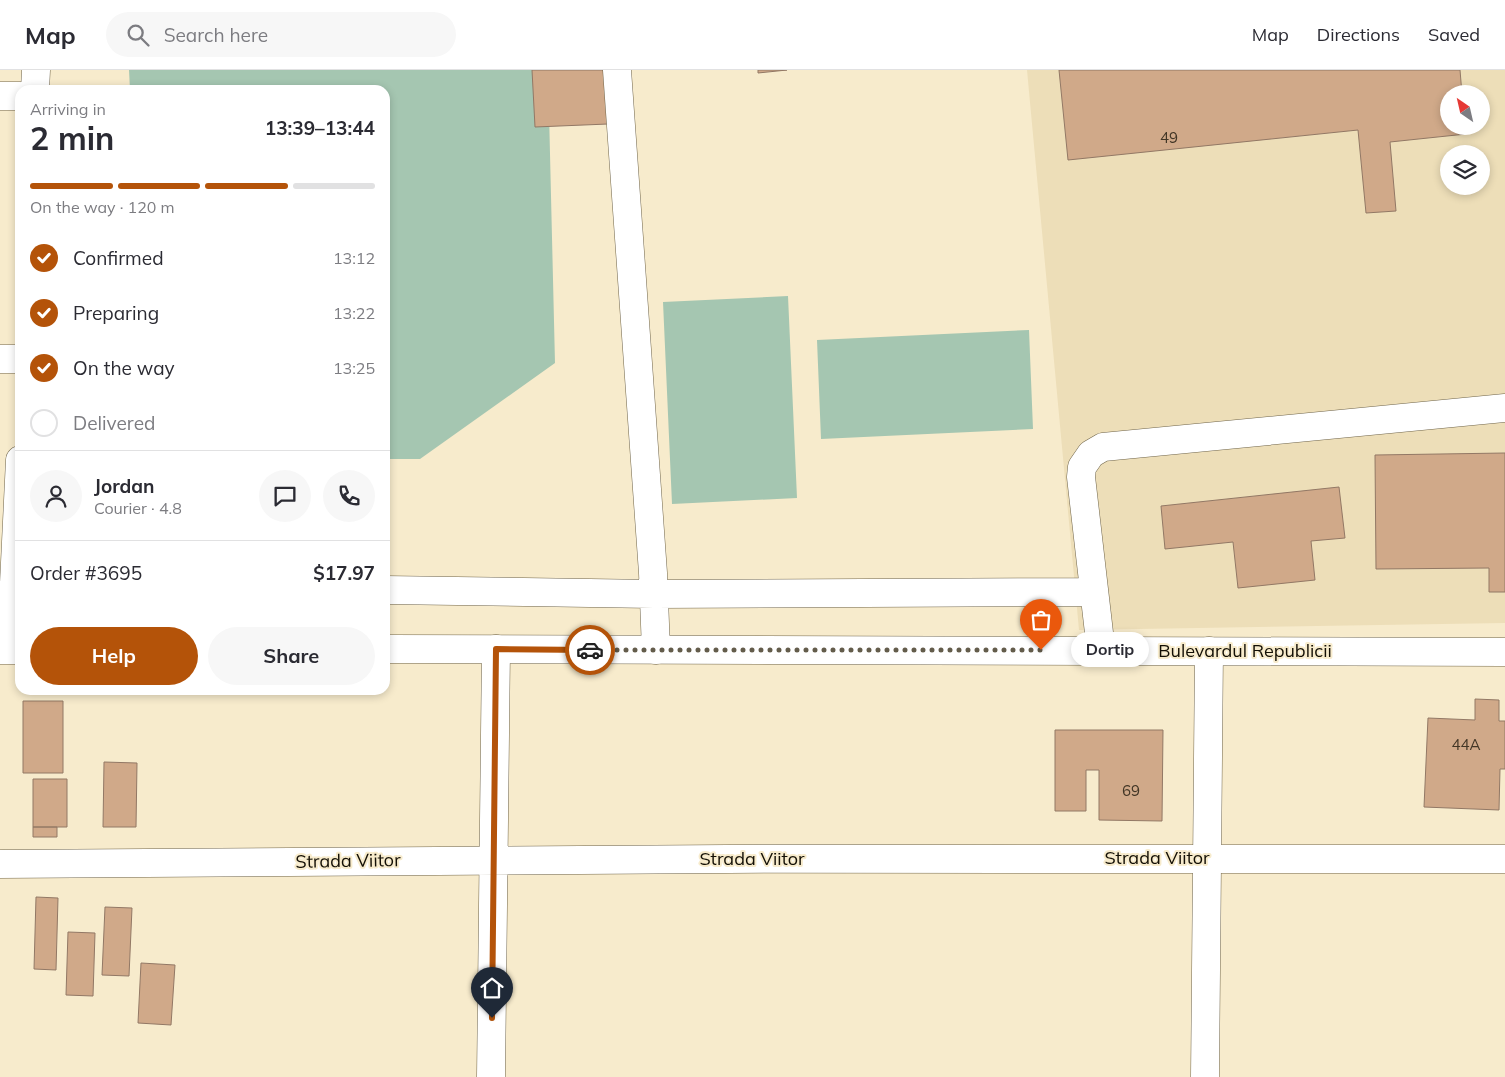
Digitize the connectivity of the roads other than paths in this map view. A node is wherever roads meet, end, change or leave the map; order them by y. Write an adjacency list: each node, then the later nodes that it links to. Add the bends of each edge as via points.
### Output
1 (36, 70): 3 (street)
2 (617, 70): 12 (street)
3 (36, 85)
4 (0, 96): 5 (street)
5 (15, 96)
6 (0, 359): 7 (street)
7 (15, 359)
8 (1505, 408): 11 (street, via 1103,447 1091,454 1082,467 1081,477)
9 (15, 590): 13 (street)
10 (390, 590): 12 (street)
11 (1094, 592): 12 (street); 19 (street)
12 (654, 594): 18 (street)
13 (0, 642)
14 (390, 649): 15 (street, Bulevardul Republicii)
15 (496, 649): 18 (street, Bulevardul Republicii); 24 (street)
16 (0, 650): 17 (street)
17 (15, 650)
18 (656, 650): 19 (street, Bulevardul Republicii)
19 (1101, 650): 20 (street, Bulevardul Republicii)
20 (1209, 651): 21 (street, Bulevardul Republicii); 22 (street)
21 (1505, 652)
22 (1207, 857): 23 (street, Strada Viitor); 24 (street, Strada Viitor); 27 (street)
23 (1505, 859)
24 (494, 860): 25 (street, Strada Viitor); 26 (street)
25 (0, 864)
26 (491, 1077)
27 (1205, 1077)

